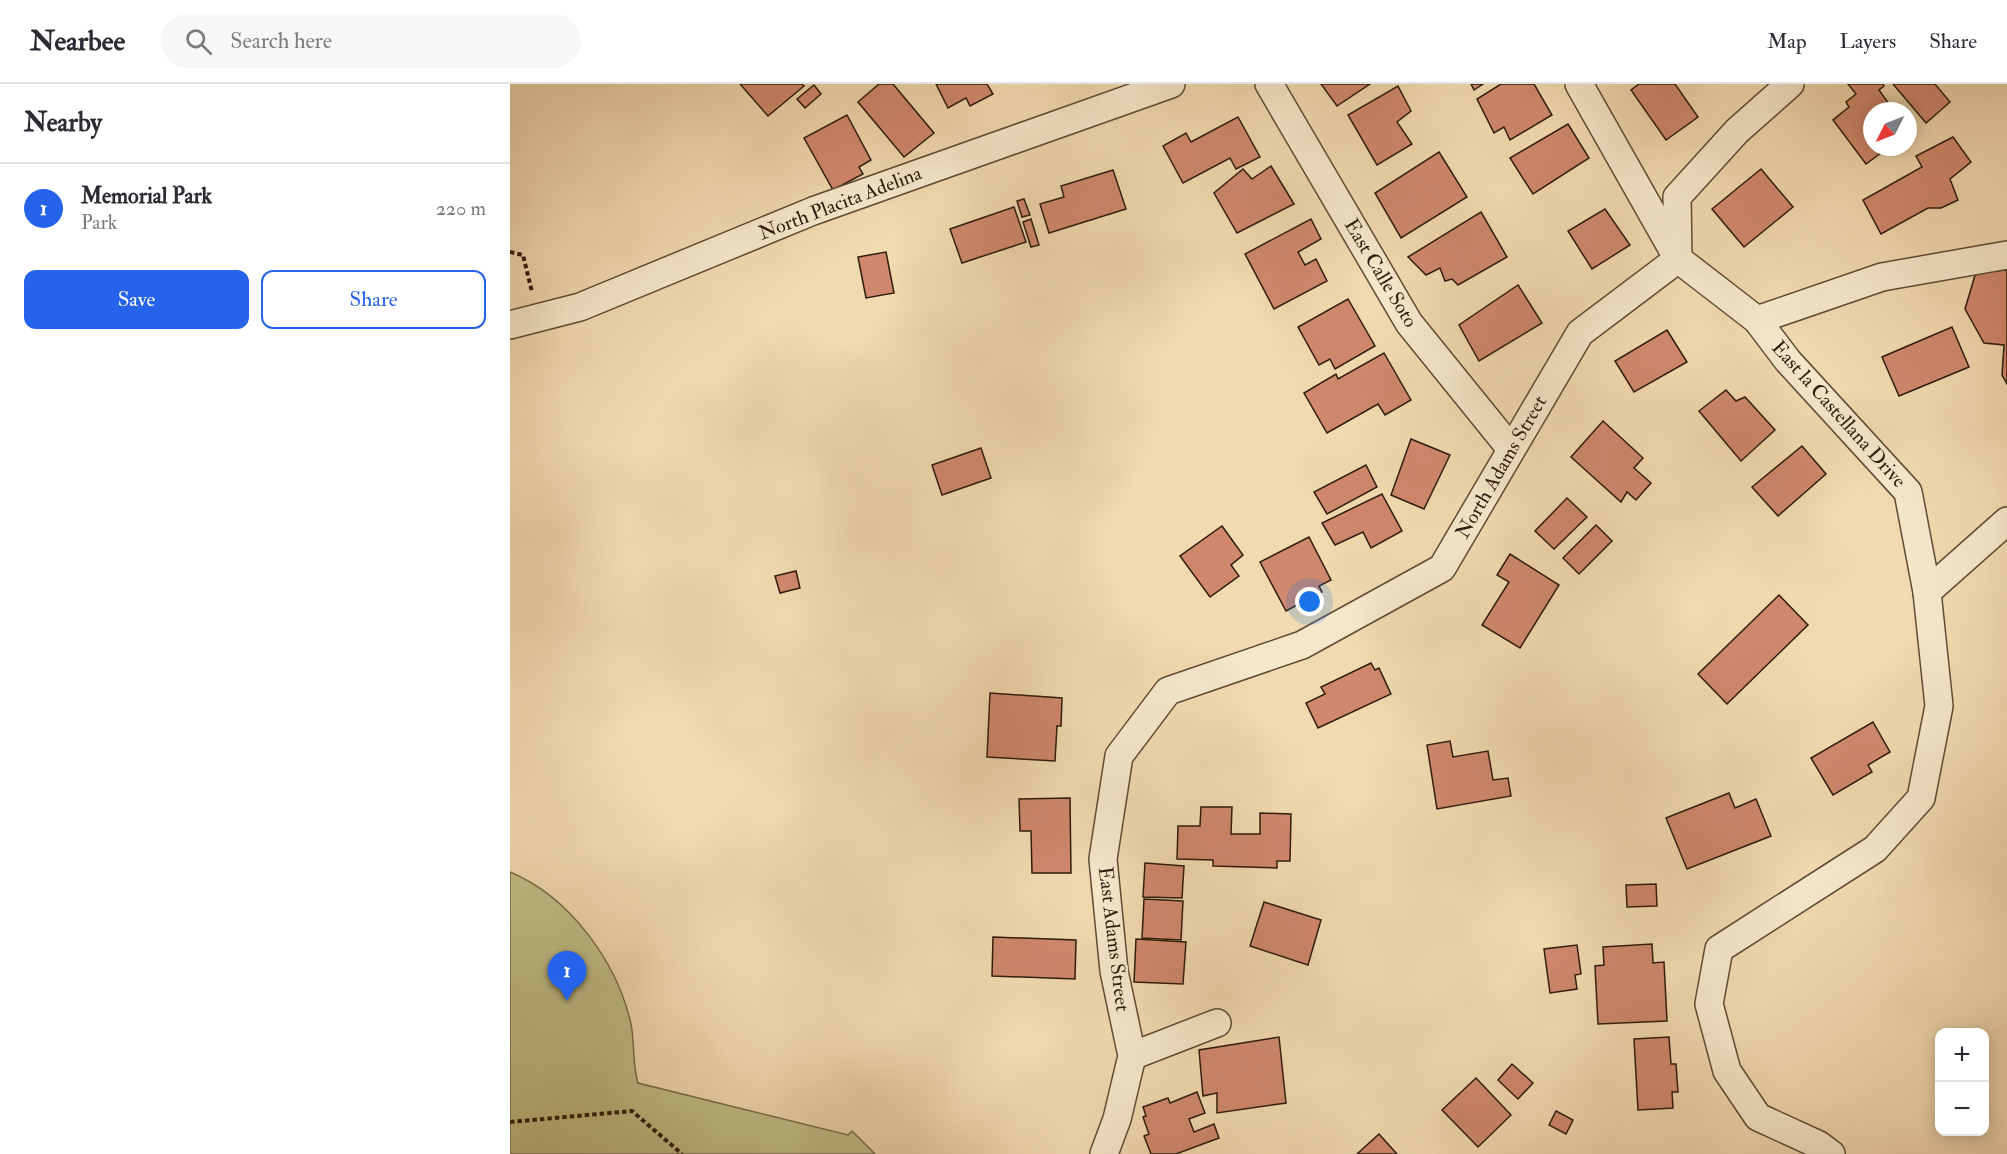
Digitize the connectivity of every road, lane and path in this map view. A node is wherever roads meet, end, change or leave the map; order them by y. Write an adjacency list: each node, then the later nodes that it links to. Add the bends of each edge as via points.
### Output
1 (1171, 84): 8 (street, North Placita Adelina, via 813,211 580,307)
2 (1269, 84): 11 (street, East Calle Soto, via 1409,323)
3 (1579, 84): 7 (street, East la Castellana Drive)
4 (1790, 84): 7 (street, via 1737,131 1677,197)
5 (510, 252): 8 (path, via 523,255 536,305)
6 (2007, 255): 9 (street, via 1882,277)
7 (1678, 259): 9 (street, East la Castellana Drive); 11 (street, North Adams Street, via 1580,333)
8 (558, 312): 10 (street, North Placita Adelina)
9 (1758, 320): 13 (street, East la Castellana Drive, via 1788,361 1908,492)
10 (510, 325)
11 (1511, 449): 14 (street, North Adams Street, via 1442,568 1302,645 1168,691)
12 (2007, 520): 13 (street)
13 (1927, 592): 20 (street, East la Castellana Drive, via 1939,706 1921,798 1875,849 1719,949 1709,1004 1728,1071 1758,1117)
14 (1119, 756): 16 (street, East Adams Street, via 1104,859 1114,971)
15 (1217, 1023): 16 (street)
16 (1132, 1056): 19 (street, East Adams Street)
17 (510, 1122): 18 (path, via 632,1111)
18 (682, 1154)
19 (1104, 1154)
20 (1831, 1154)

